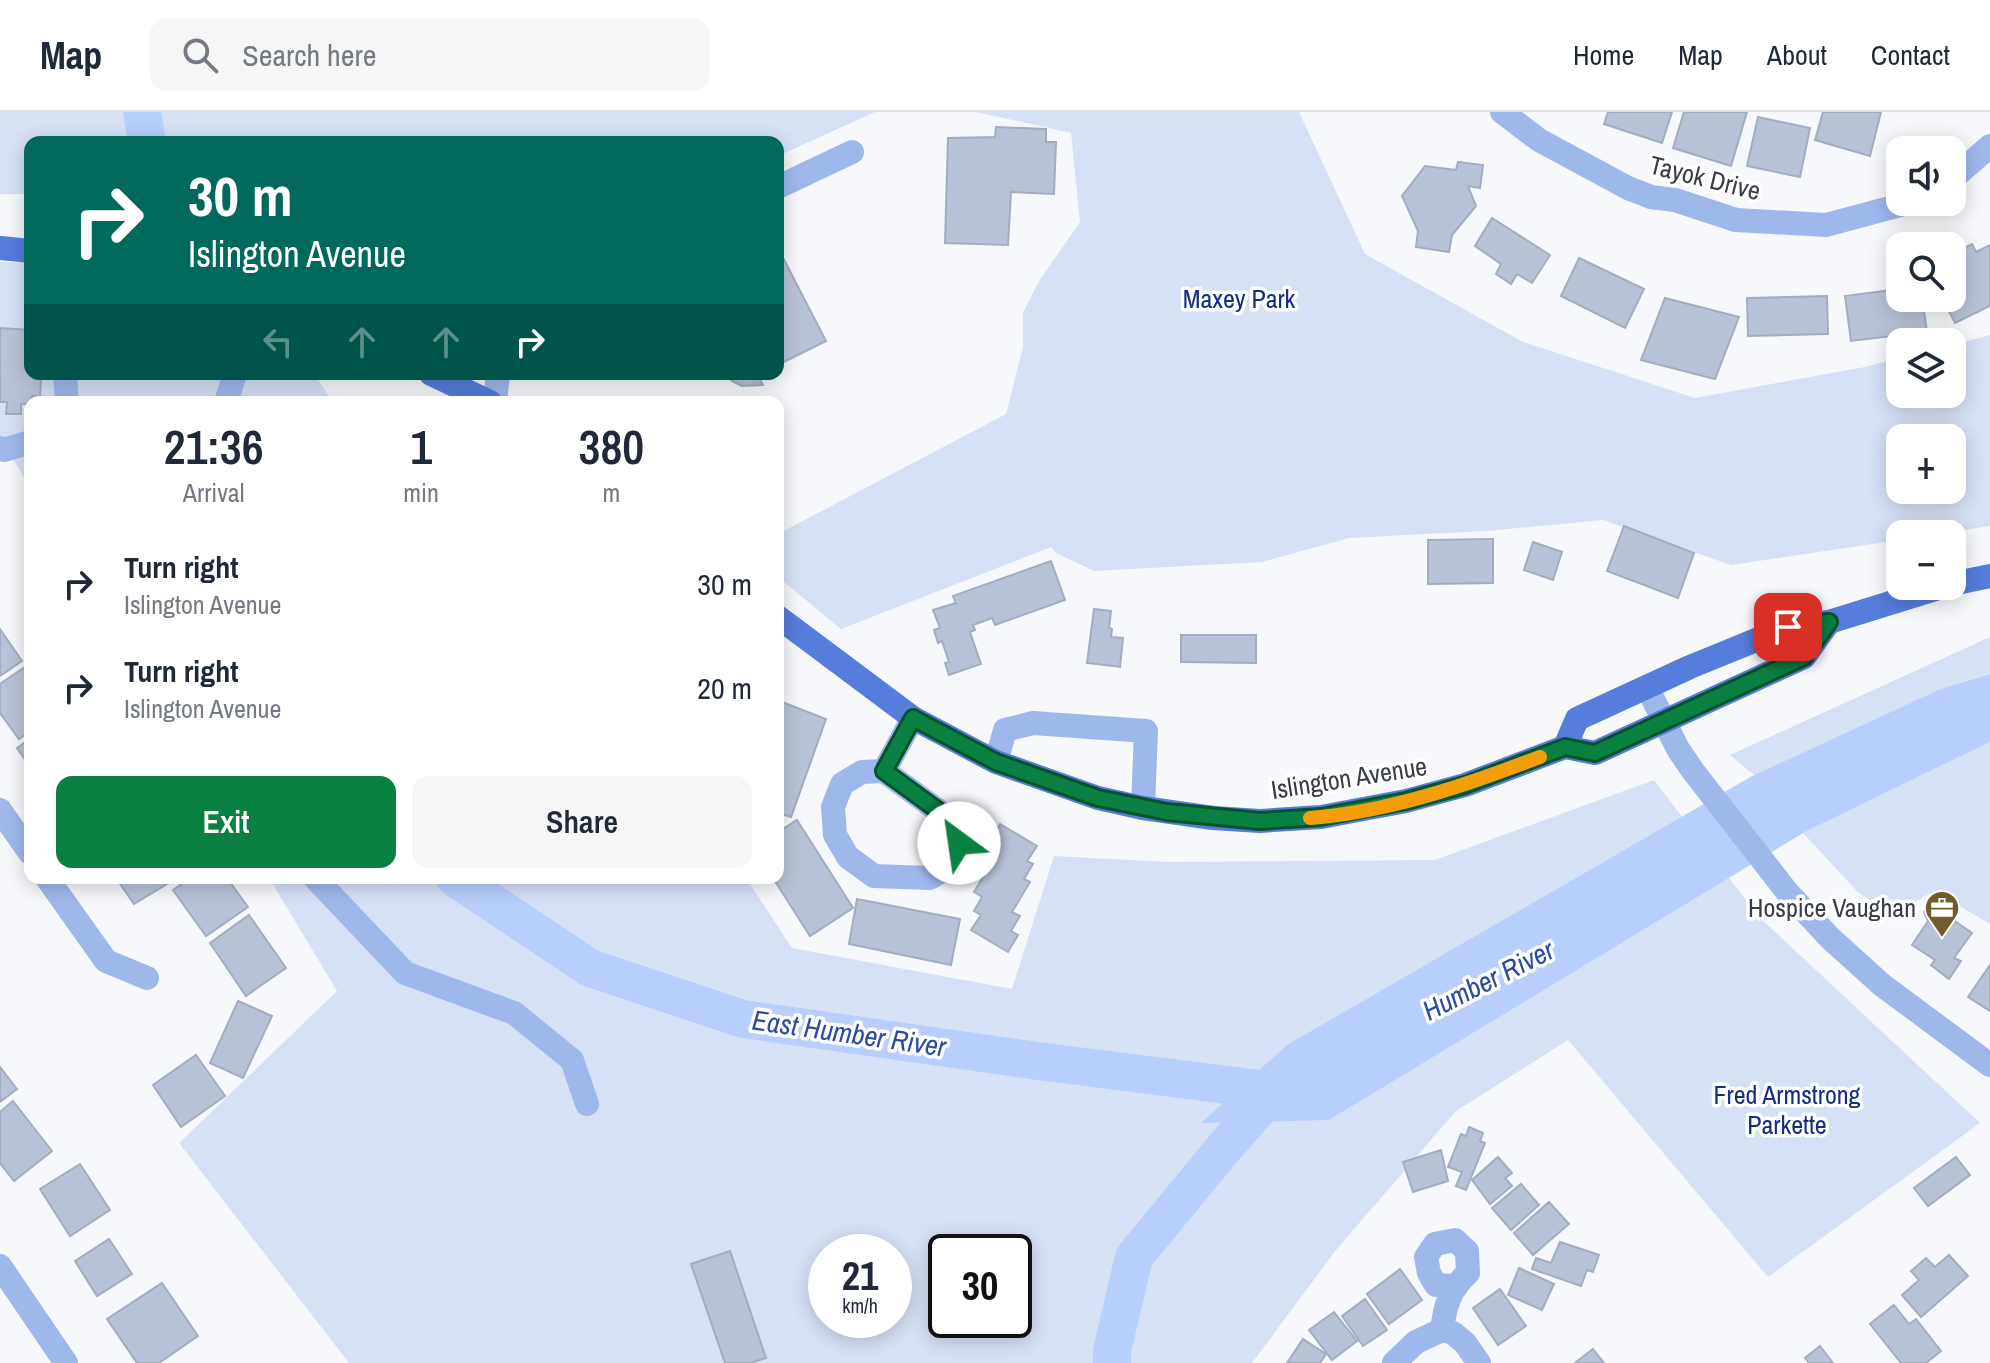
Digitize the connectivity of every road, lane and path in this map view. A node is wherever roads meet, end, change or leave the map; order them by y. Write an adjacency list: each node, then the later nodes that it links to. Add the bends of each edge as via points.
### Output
1 (1502, 112): 6 (street, Tayok Drive, via 1539,140 1628,188 1736,220 1826,225)
2 (1990, 146): 4 (street)
3 (852, 152): 5 (street)
4 (1966, 167)
5 (784, 184)
6 (1886, 209)
7 (0, 248): 8 (main road)
8 (24, 250)
9 (444, 380): 10 (main road)
10 (479, 396)
11 (24, 444): 12 (street)
12 (0, 448)
13 (1990, 576): 14 (main road)
14 (1966, 581)
15 (1900, 600): 17 (main road)
16 (784, 621): 19 (main road, Islington Avenue)
17 (1829, 622): 18 (main road, via 1788,627); 20 (main road, Islington Avenue, via 1804,657)
18 (1647, 687): 20 (street); 21 (main road, via 1577,719)
19 (913, 718): 22 (main road, Islington Avenue); 23 (street)
20 (1665, 722): 21 (main road, Islington Avenue, via 1595,753); 30 (street, via 1693,771 1830,938 1882,985)
21 (1565, 747): 24 (main road, Islington Avenue, via 1465,785 1321,817 1260,821)
22 (996, 762): 24 (main road, Islington Avenue); 24 (street, via 1005,730 1033,723 1146,731)
23 (884, 771): 23 (street, via 862,772 842,784 833,807 835,835 848,857 874,876 930,878 952,865 959,843 951,820)
24 (1143, 808)
25 (0, 810): 26 (street)
26 (24, 844)
27 (51, 884): 29 (street, via 106,961)
28 (321, 884): 31 (street, via 405,973 514,1013 572,1060)
29 (147, 978)
30 (1990, 1065)
31 (587, 1104)
32 (0, 1266): 35 (street)
33 (1454, 1286): 34 (street)
34 (1442, 1330): 36 (street, via 1416,1342); 37 (street, via 1465,1343)
35 (66, 1363)
36 (1394, 1363)
37 (1479, 1363)

